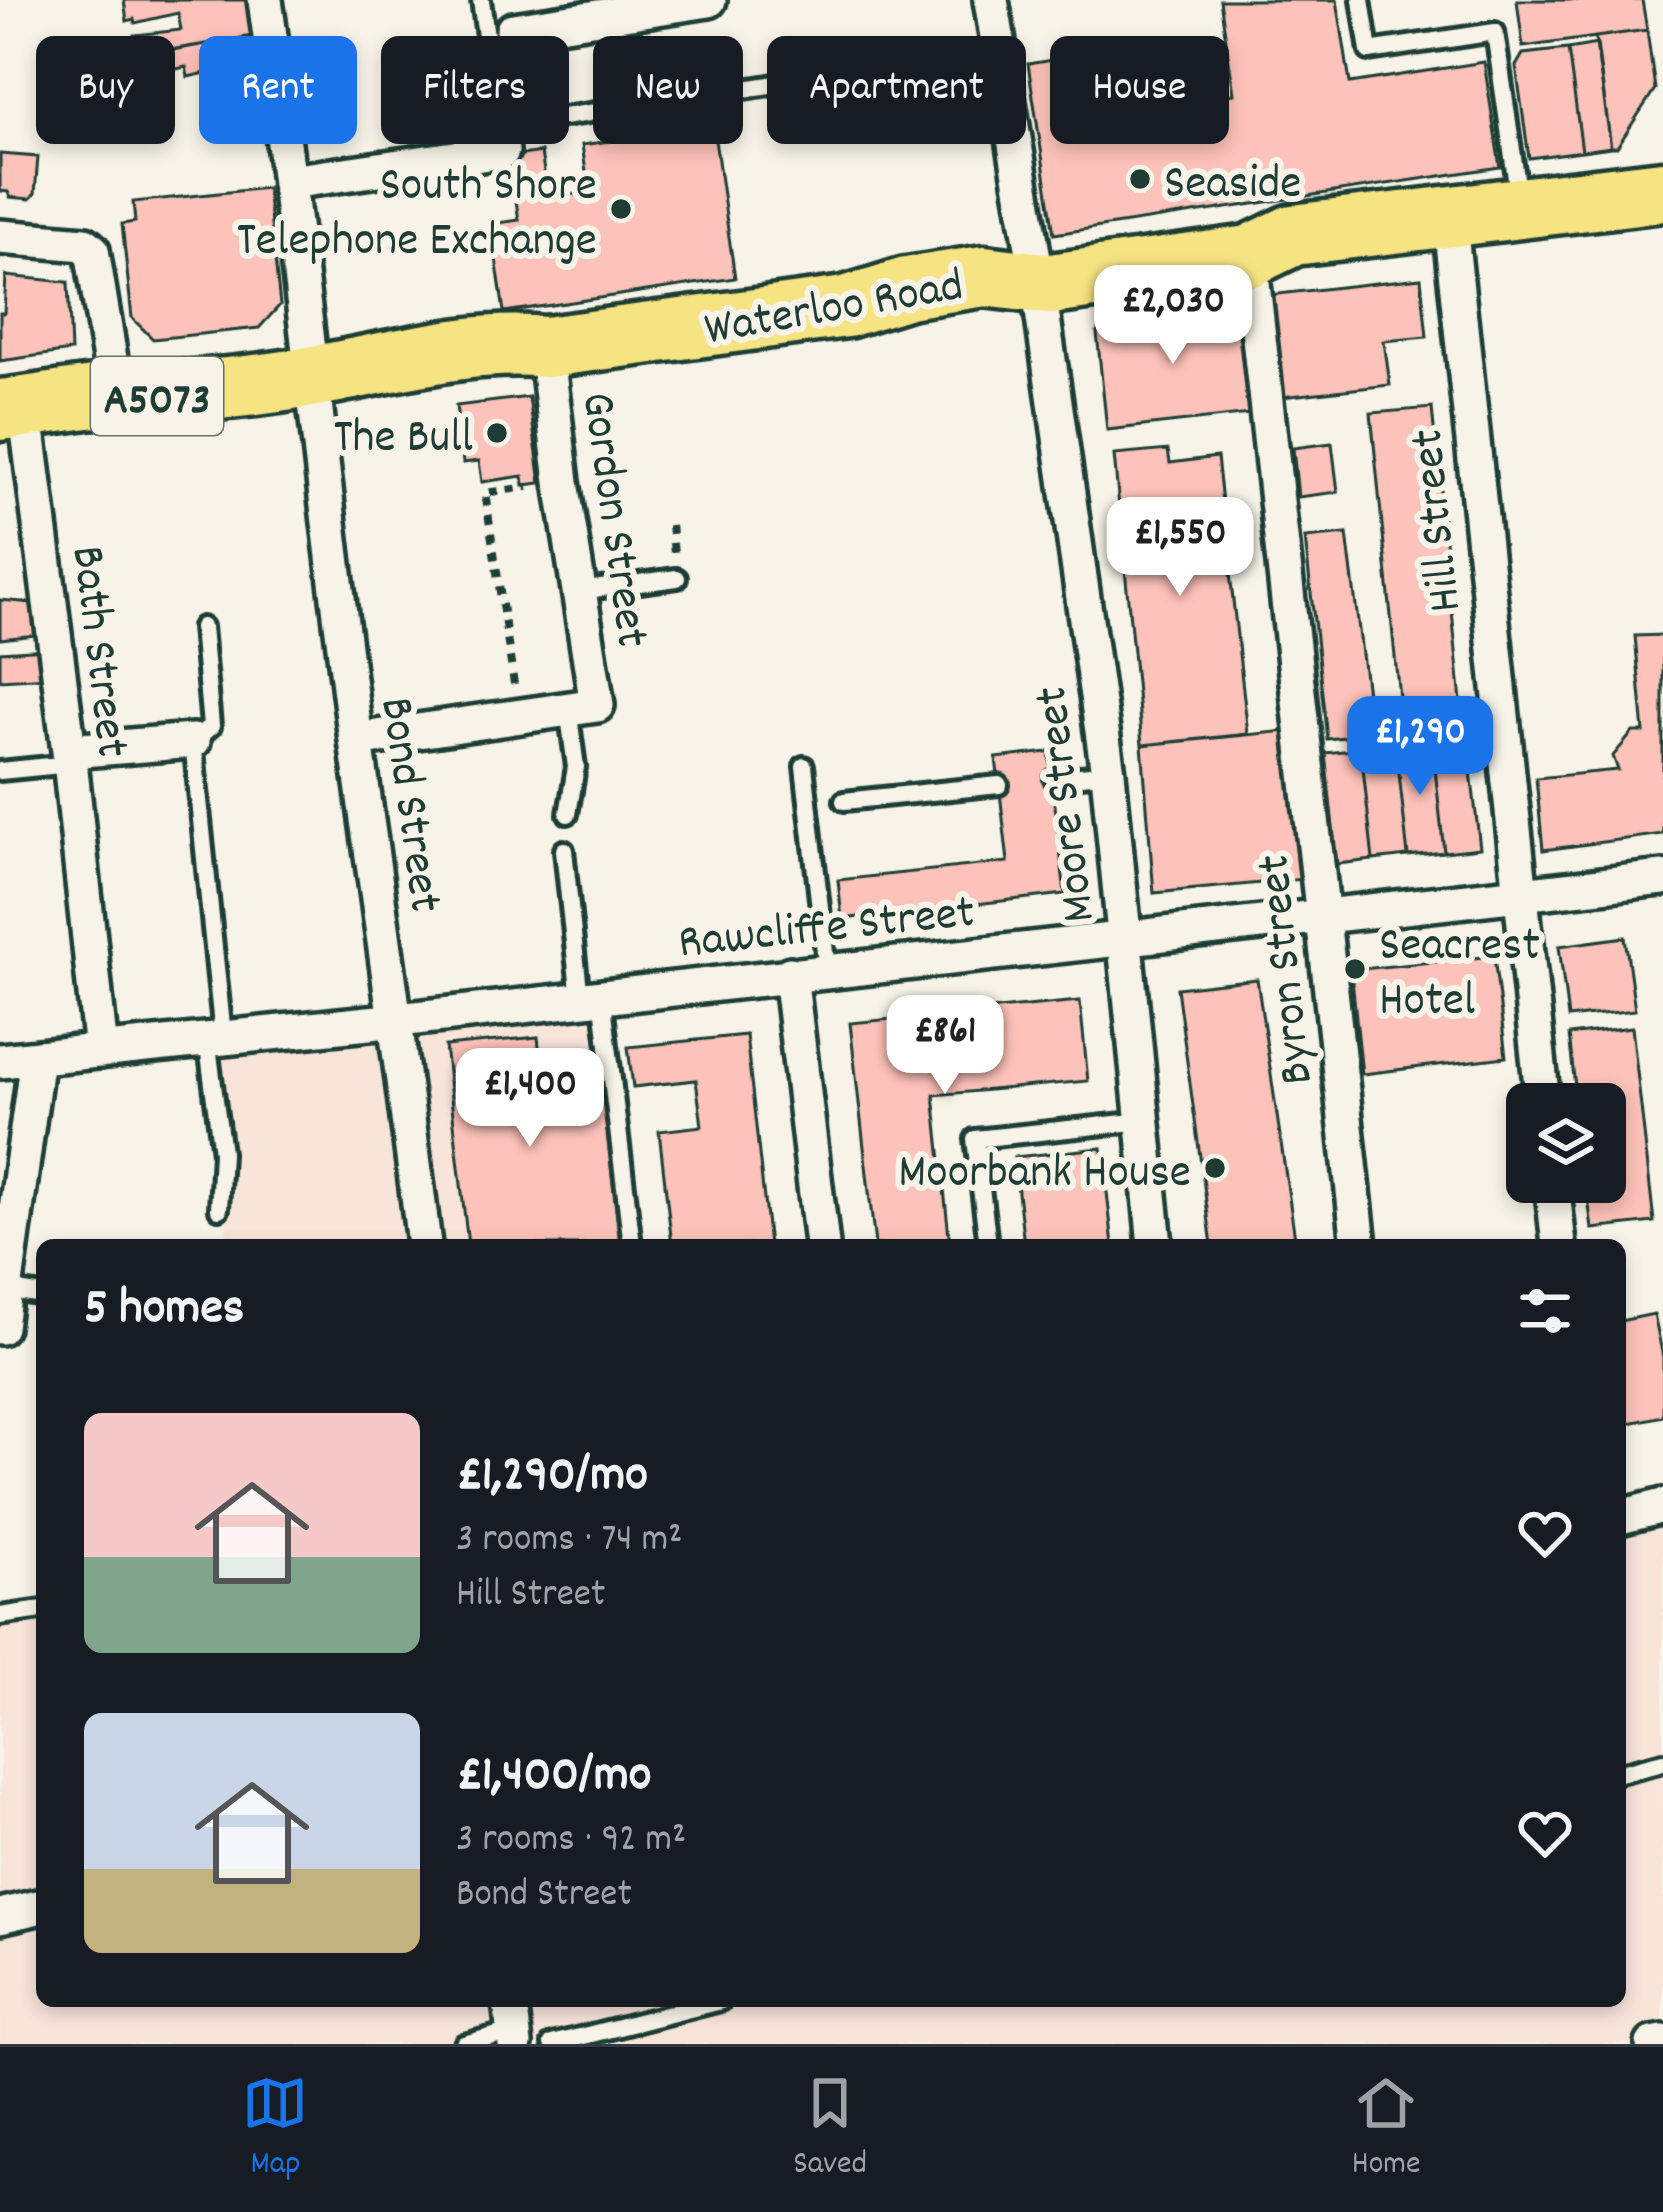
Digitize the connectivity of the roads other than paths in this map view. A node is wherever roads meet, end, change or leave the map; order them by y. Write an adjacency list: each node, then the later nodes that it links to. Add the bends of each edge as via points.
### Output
1 (265, 0): 13 (street, Bond Street)
2 (481, 0): 7 (lane)
3 (709, 0): 6 (street)
4 (991, 0): 8 (street, Moore Street)
5 (1361, 0): 15 (lane, via 1369,50 1495,32)
6 (513, 30)
7 (486, 36)
8 (997, 36)
9 (767, 90): 10 (lane)
10 (569, 126)
11 (476, 144): 13 (street)
12 (1014, 144): 19 (street, Moore Street)
13 (290, 182): 21 (street, Bond Street)
14 (1663, 191): 15 (highway, Waterloo Road / A5073)
15 (1520, 206): 16 (highway, Waterloo Road / A5073)
16 (1449, 214): 18 (highway, Waterloo Road / A5073, via 1293,235); 40 (street, Hill Street)
17 (0, 237): 22 (street, via 92,250)
18 (1250, 256): 19 (highway, Waterloo Road / A5073); 41 (street, Byron Street)
19 (1038, 283): 20 (highway, Waterloo Road / A5073, via 984,277 846,307); 33 (street, Moore Street)
20 (546, 347): 21 (highway, Waterloo Road / A5073, via 515,344); 25 (street, Gordon Street)
21 (313, 377): 22 (highway, Waterloo Road / A5073); 28 (street, Bond Street)
22 (116, 395): 23 (highway, Waterloo Road / A5073)
23 (13, 408): 30 (street, Bath Street)
24 (677, 578): 25 (lane)
25 (579, 591): 27 (street, Gordon Street)
26 (202, 627): 29 (lane, via 211,726)
27 (583, 707): 28 (street); 37 (lane)
28 (356, 740): 46 (street, Bond Street)
29 (194, 741): 30 (street); 47 (lane)
30 (70, 758): 32 (lane); 48 (street, Bath Street)
31 (804, 766): 43 (lane)
32 (0, 771)
33 (1108, 773): 34 (lane); 42 (street, Moore Street)
34 (1054, 779)
35 (999, 785): 36 (lane)
36 (844, 801)
37 (568, 814)
38 (564, 850): 45 (lane)
39 (1663, 878): 40 (street, Rawcliffe Street)
40 (1519, 896): 41 (street, Rawcliffe Street); 51 (street, Hill Street)
41 (1324, 917): 42 (street, Rawcliffe Street); 60 (street, Byron Street)
42 (1125, 939): 43 (street, Rawcliffe Street); 52 (street, Moore Street)
43 (827, 970): 44 (street, Rawcliffe Street)
44 (790, 974): 45 (street, Rawcliffe Street); 57 (street)
45 (591, 997): 46 (street, Rawcliffe Street); 56 (lane)
46 (398, 1020): 47 (street, Rawcliffe Street); 55 (street, Bond Street)
47 (215, 1037): 48 (street, Rawcliffe Street); 54 (lane)
48 (101, 1051): 49 (street, Rawcliffe Street)
49 (37, 1058): 50 (street, Rawcliffe Street); 62 (street)
50 (0, 1060)
51 (1541, 1083)
52 (1143, 1121): 58 (lane, via 975,1139); 59 (street, Moore Street)
53 (1554, 1203): 61 (street)
54 (219, 1209)
55 (423, 1239)
56 (631, 1239)
57 (820, 1239)
58 (987, 1239)
59 (1154, 1239)
60 (1359, 1239)
61 (1558, 1239)
62 (5, 1289): 63 (lane); 64 (street)
63 (36, 1294)
64 (0, 1327)
65 (1663, 1505): 66 (street)
66 (1626, 1515)
67 (36, 1611): 68 (lane)
68 (0, 1616)
69 (1663, 1762): 70 (lane)
70 (1626, 1771)
71 (36, 1907): 72 (street)
72 (0, 1916)
73 (698, 2007): 77 (lane)
74 (513, 2025): 76 (lane)
75 (1663, 2042): 78 (street)
76 (464, 2044)
77 (552, 2044)
78 (1653, 2044)

